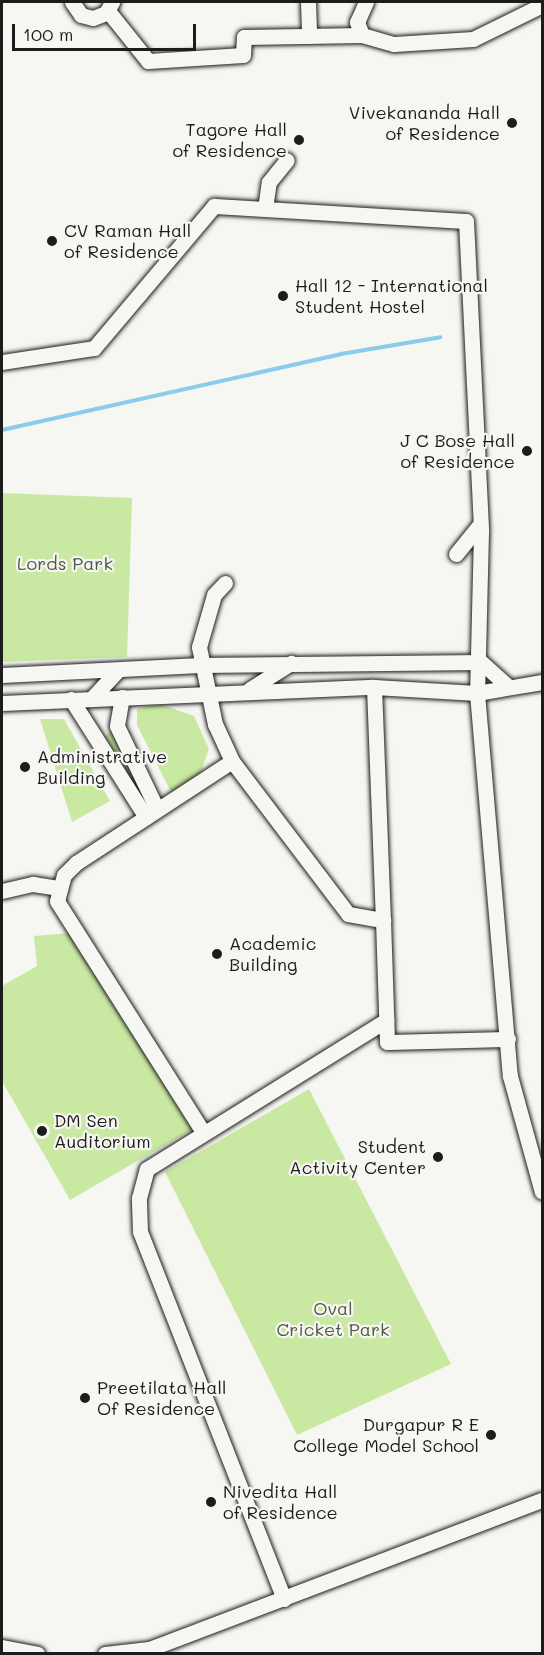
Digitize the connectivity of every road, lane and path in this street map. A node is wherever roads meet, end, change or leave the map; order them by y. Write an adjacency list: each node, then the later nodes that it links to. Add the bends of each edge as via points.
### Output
1 (72, 2): 5 (street, via 87,18)
2 (308, 2): 7 (street)
3 (366, 2): 6 (street, via 357,22)
4 (543, 5): 6 (street, via 452,44 373,42)
5 (110, 6): 7 (street, via 148,61 243,55 244,37)
6 (362, 35): 7 (street)
7 (309, 36)
8 (287, 160): 9 (street, via 269,182)
9 (265, 209): 10 (street, via 214,206 94,348); 11 (street, via 466,221)
10 (2, 362)
11 (480, 524): 12 (street); 14 (street)
12 (456, 554)
13 (225, 583): 16 (street, via 214,595 201,630)
14 (481, 662): 15 (street); 21 (street); 25 (street)
15 (291, 663): 16 (street); 23 (street)
16 (200, 665): 17 (street); 24 (street)
17 (118, 670): 18 (street); 27 (street)
18 (92, 671): 19 (street); 27 (street)
19 (2, 675)
20 (543, 682): 21 (street)
21 (508, 686): 25 (street)
22 (374, 687): 23 (street); 25 (street); 36 (street)
23 (249, 690): 24 (street)
24 (208, 691): 26 (street); 32 (street)
25 (477, 693): 38 (street)
26 (122, 697): 27 (street); 30 (street)
27 (92, 698): 28 (street)
28 (71, 699): 29 (street); 31 (street)
29 (2, 703)
30 (117, 726): 31 (street, via 108,723); 33 (street)
31 (96, 731): 33 (street, via 129,798)
32 (232, 761): 33 (street); 36 (street, via 348,914)
33 (151, 813): 34 (street, via 75,863)
34 (58, 888): 35 (street, via 33,884); 39 (street, via 57,901)
35 (2, 891)
36 (383, 920): 37 (street)
37 (386, 1020): 38 (street, via 387,1042); 39 (street)
38 (508, 1039): 40 (street, via 510,1076)
39 (203, 1132): 43 (street, via 147,1169 139,1198 141,1231)
40 (540, 1173): 41 (street)
41 (543, 1192)
42 (543, 1500): 43 (street)
43 (284, 1599): 45 (street)
44 (2, 1647): 46 (street)
45 (150, 1651): 47 (street)
46 (37, 1653)
47 (105, 1653)

